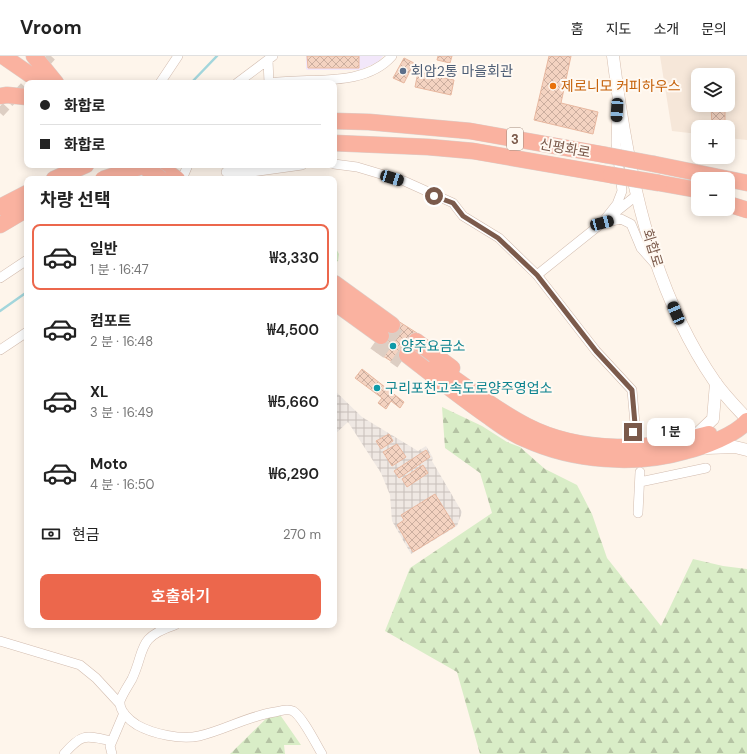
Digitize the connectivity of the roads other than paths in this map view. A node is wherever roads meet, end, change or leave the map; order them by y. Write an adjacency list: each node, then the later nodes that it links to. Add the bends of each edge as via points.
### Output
1 (3, 56): 8 (highway)
2 (34, 56): 9 (highway)
3 (178, 56): 10 (street)
4 (392, 56): 13 (street, via 382,66 357,75)
5 (613, 56): 17 (main road, 화합로)
6 (271, 58): 11 (street); 12 (street)
7 (0, 64): 14 (highway)
8 (38, 80)
9 (54, 80)
10 (162, 80)
11 (240, 80)
12 (269, 80)
13 (304, 80)
14 (24, 81)
15 (0, 96): 16 (highway, via 7,94)
16 (24, 97)
17 (618, 97): 38 (main road, 화합로); 45 (street, via 616,143 622,191 617,204)
18 (337, 121): 21 (highway, 신평화로 / 3, bridge, via 470,131)
19 (337, 143): 34 (highway, 신평화로 / 3, bridge, via 428,147 473,152)
20 (337, 164): 49 (street, via 357,167 404,181 453,203 463,216 498,238)
21 (658, 165): 28 (highway); 33 (highway, 신평화로 / 3)
22 (79, 168): 29 (highway)
23 (137, 168): 30 (highway, bridge)
24 (146, 168): 31 (highway, bridge)
25 (161, 168): 32 (highway)
26 (227, 168): 27 (street, via 252,172)
27 (281, 168)
28 (747, 172)
29 (61, 176)
30 (112, 176)
31 (157, 176)
32 (173, 176)
33 (747, 182)
34 (675, 186): 35 (highway, 신평화로 / 3); 36 (highway)
35 (691, 189)
36 (691, 192)
37 (24, 194): 42 (highway)
38 (637, 195): 45 (street); 48 (main road, 화합로)
39 (735, 197): 40 (highway)
40 (747, 199)
41 (735, 206): 43 (highway)
42 (0, 207)
43 (747, 210)
44 (24, 212): 46 (highway)
45 (602, 223): 48 (street, via 621,219 630,224 641,248); 49 (street)
46 (0, 225)
47 (24, 262): 50 (street)
48 (659, 268): 58 (main road, 화합로, via 681,325)
49 (537, 275): 60 (street, via 596,351 632,390 635,424)
50 (0, 278)
51 (337, 286): 55 (highway)
52 (337, 293): 55 (highway)
53 (337, 304): 55 (highway)
54 (337, 310): 55 (highway)
55 (383, 333)
56 (24, 334): 57 (street)
57 (0, 350)
58 (716, 383): 59 (main road, 화합로); 61 (main road, via 713,419)
59 (747, 420): 61 (highway, via 737,420 709,434); 63 (highway, via 743,427 708,444)
60 (633, 432)
61 (692, 438): 63 (highway, via 662,444 593,445 535,430 409,351 448,388 524,439 542,446 591,457 651,458)
62 (747, 450): 63 (main road, via 723,447)
63 (682, 452)
64 (706, 468): 65 (street, via 640,477)
65 (638, 513)
66 (168, 628): 68 (street, via 157,633 143,647 124,692)
67 (0, 641): 68 (street, via 80,665 96,678)
68 (122, 709): 69 (street, via 119,729); 72 (street, via 134,723 153,732 192,737 254,716 288,709 297,714)
69 (112, 741): 70 (street, via 86,736); 71 (street)
70 (64, 754)
71 (112, 754)
72 (322, 754)

